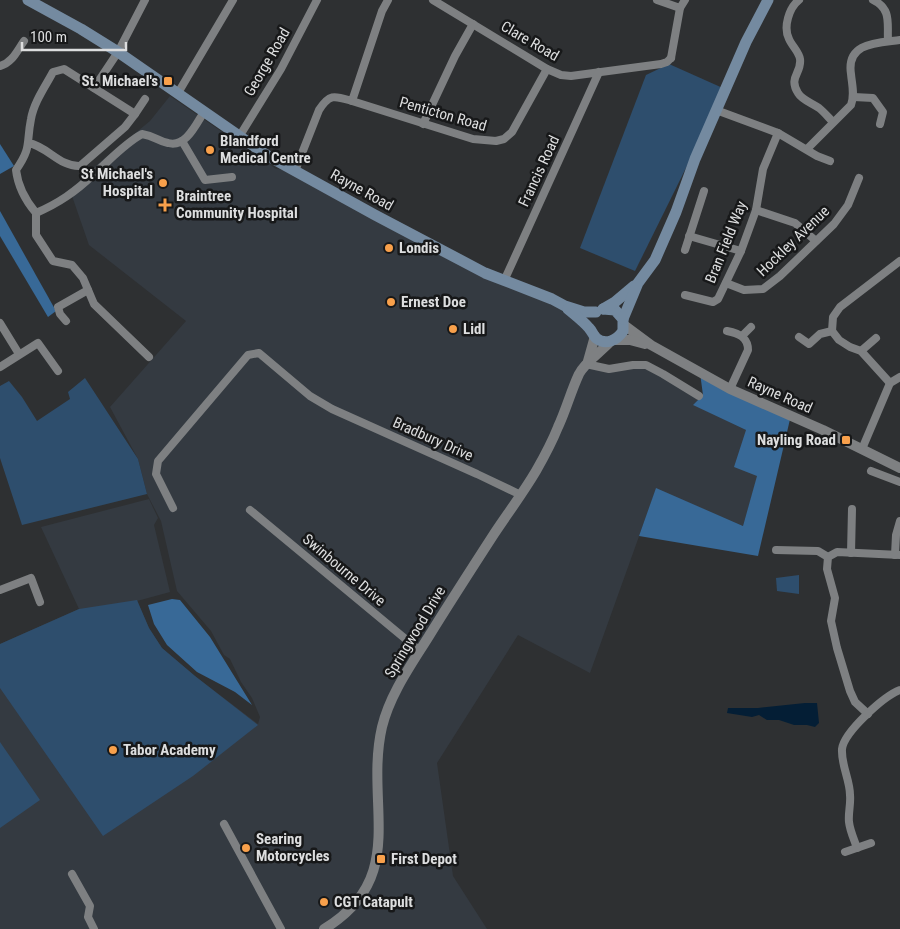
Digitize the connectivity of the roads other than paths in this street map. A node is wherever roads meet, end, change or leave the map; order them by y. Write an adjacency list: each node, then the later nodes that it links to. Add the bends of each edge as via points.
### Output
1 (28, 0): 17 (main road, Rayne Road)
2 (145, 0): 17 (street)
3 (233, 0): 24 (street)
4 (317, 0): 35 (street, George Road, via 281,69)
5 (388, 0): 27 (street)
6 (433, 0): 13 (street, Clare Road)
7 (657, 0): 12 (street)
8 (685, 0): 12 (street)
9 (768, 0): 28 (main road)
10 (799, 0): 31 (street, via 786,23 788,38 800,60 794,86 801,97)
11 (873, 0): 15 (street, via 887,12)
12 (680, 8): 18 (street)
13 (473, 24): 21 (street, Clare Road); 32 (street)
14 (900, 40): 15 (street)
15 (888, 41): 25 (street, via 866,44 853,57 850,70)
16 (24, 42): 20 (street, via 6,65)
17 (118, 52): 23 (street); 24 (main road, Rayne Road)
18 (671, 58): 19 (street); 22 (street, Clare Road, via 661,64)
19 (677, 65)
20 (0, 66)
21 (547, 69): 22 (street, Clare Road, via 571,76); 32 (street, Penticton Road, via 518,124 504,139 473,139)
22 (599, 72): 51 (street, Francis Road)
23 (94, 88): 30 (street); 37 (street, via 64,69 53,72 31,118)
24 (178, 93): 29 (main road, Rayne Road)
25 (854, 97): 31 (street, via 848,110); 33 (street, via 873,98 884,112)
26 (144, 99): 30 (street)
27 (352, 101): 32 (street, Penticton Road); 40 (street, Penticton Road, via 334,96 324,102)
28 (716, 110): 34 (street); 52 (main road, via 655,260)
29 (204, 112): 35 (main road, Rayne Road); 36 (street)
30 (135, 114): 37 (street, via 125,128 80,166 72,167 37,145)
31 (833, 122): 38 (street)
32 (424, 124)
33 (880, 124)
34 (778, 133): 38 (street); 44 (street, Bran Field Way, via 763,169)
35 (239, 137): 40 (main road, Rayne Road)
36 (182, 141): 41 (street, via 205,180); 45 (street, via 169,144 142,134 59,203)
37 (29, 144): 45 (street, via 16,170 17,184)
38 (807, 148): 39 (street)
39 (830, 161)
40 (295, 171): 51 (main road, Rayne Road, via 443,252)
41 (232, 177)
42 (859, 178): 47 (street, Hockley Avenue, via 848,206)
43 (704, 191): 46 (street)
44 (756, 210): 47 (street, via 795,223); 49 (street, Bran Field Way)
45 (36, 213): 54 (street, via 36,235 44,249 53,261 72,266)
46 (689, 236): 48 (street); 49 (street)
47 (816, 241): 53 (street, Hockley Avenue, via 763,289 744,290)
48 (685, 250)
49 (740, 251): 53 (street, Bran Field Way)
50 (900, 261): 63 (street, via 840,307 833,317)
51 (504, 281): 56 (main road, Rayne Road)
52 (638, 283): 57 (main road); 59 (main road)
53 (726, 283): 55 (street, Bran Field Way, via 713,302)
54 (88, 290): 58 (street, via 58,307); 72 (street, via 94,304 145,348)
55 (685, 295)
56 (565, 306): 57 (main road, Rayne Road, via 584,312); 64 (main road, Rayne Road)
57 (600, 311): 59 (main road, Rayne Road, via 615,310); 64 (main road, via 591,321)
58 (66, 321)
59 (623, 322): 68 (main road, via 620,336); 69 (street, Rayne Road, via 630,331)
60 (0, 323): 71 (street)
61 (751, 327): 65 (street)
62 (727, 331): 65 (street)
63 (832, 331): 66 (street, via 820,334 809,344); 70 (street, via 839,340)
64 (593, 333): 68 (main road, Rayne Road, via 604,342); 73 (street, Springwood Drive)
65 (742, 336): 78 (street, via 748,350)
66 (799, 337)
67 (876, 338): 70 (street)
68 (613, 340): 69 (street, Rayne Road); 73 (street, Springwood Drive)
69 (651, 345): 78 (street, Rayne Road)
70 (861, 351): 77 (street)
71 (19, 354): 74 (street); 75 (street, via 38,343)
72 (149, 357)
73 (587, 362): 79 (street, via 610,369 646,366); 84 (street, Springwood Drive, via 547,451)
74 (0, 367)
75 (58, 371)
76 (900, 377): 77 (street)
77 (890, 383): 80 (street)
78 (730, 389): 80 (street, Rayne Road)
79 (699, 396)
80 (862, 449): 81 (street, Rayne Road)
81 (900, 468)
82 (870, 471): 83 (street)
83 (900, 482)
84 (521, 495): 85 (street, Bradbury Drive, via 332,409 310,396 260,353 248,355 158,461 156,474); 95 (street, Springwood Drive)
85 (173, 508)
86 (852, 509): 90 (street)
87 (250, 510): 95 (street, Swinbourne Drive)
88 (900, 521): 91 (street, via 896,535)
89 (776, 550): 92 (street, via 818,551)
90 (851, 553): 91 (street); 92 (street, via 837,552)
91 (897, 555)
92 (828, 557): 97 (street, via 827,569 835,598 831,621 837,648 850,692)
93 (0, 590): 94 (street, via 30,575)
94 (40, 602)
95 (420, 651): 105 (street, Springwood Drive, via 405,674 382,726 377,758 378,847 375,869 360,899 348,913)
96 (900, 690): 97 (street)
97 (868, 714): 100 (street, via 850,732 842,748 850,793 849,821)
98 (224, 824): 104 (street)
99 (871, 843): 100 (street)
100 (857, 848): 101 (street)
101 (845, 852)
102 (72, 874): 103 (street, via 90,906 88,917)
103 (94, 929)
104 (282, 929)
105 (324, 929)

